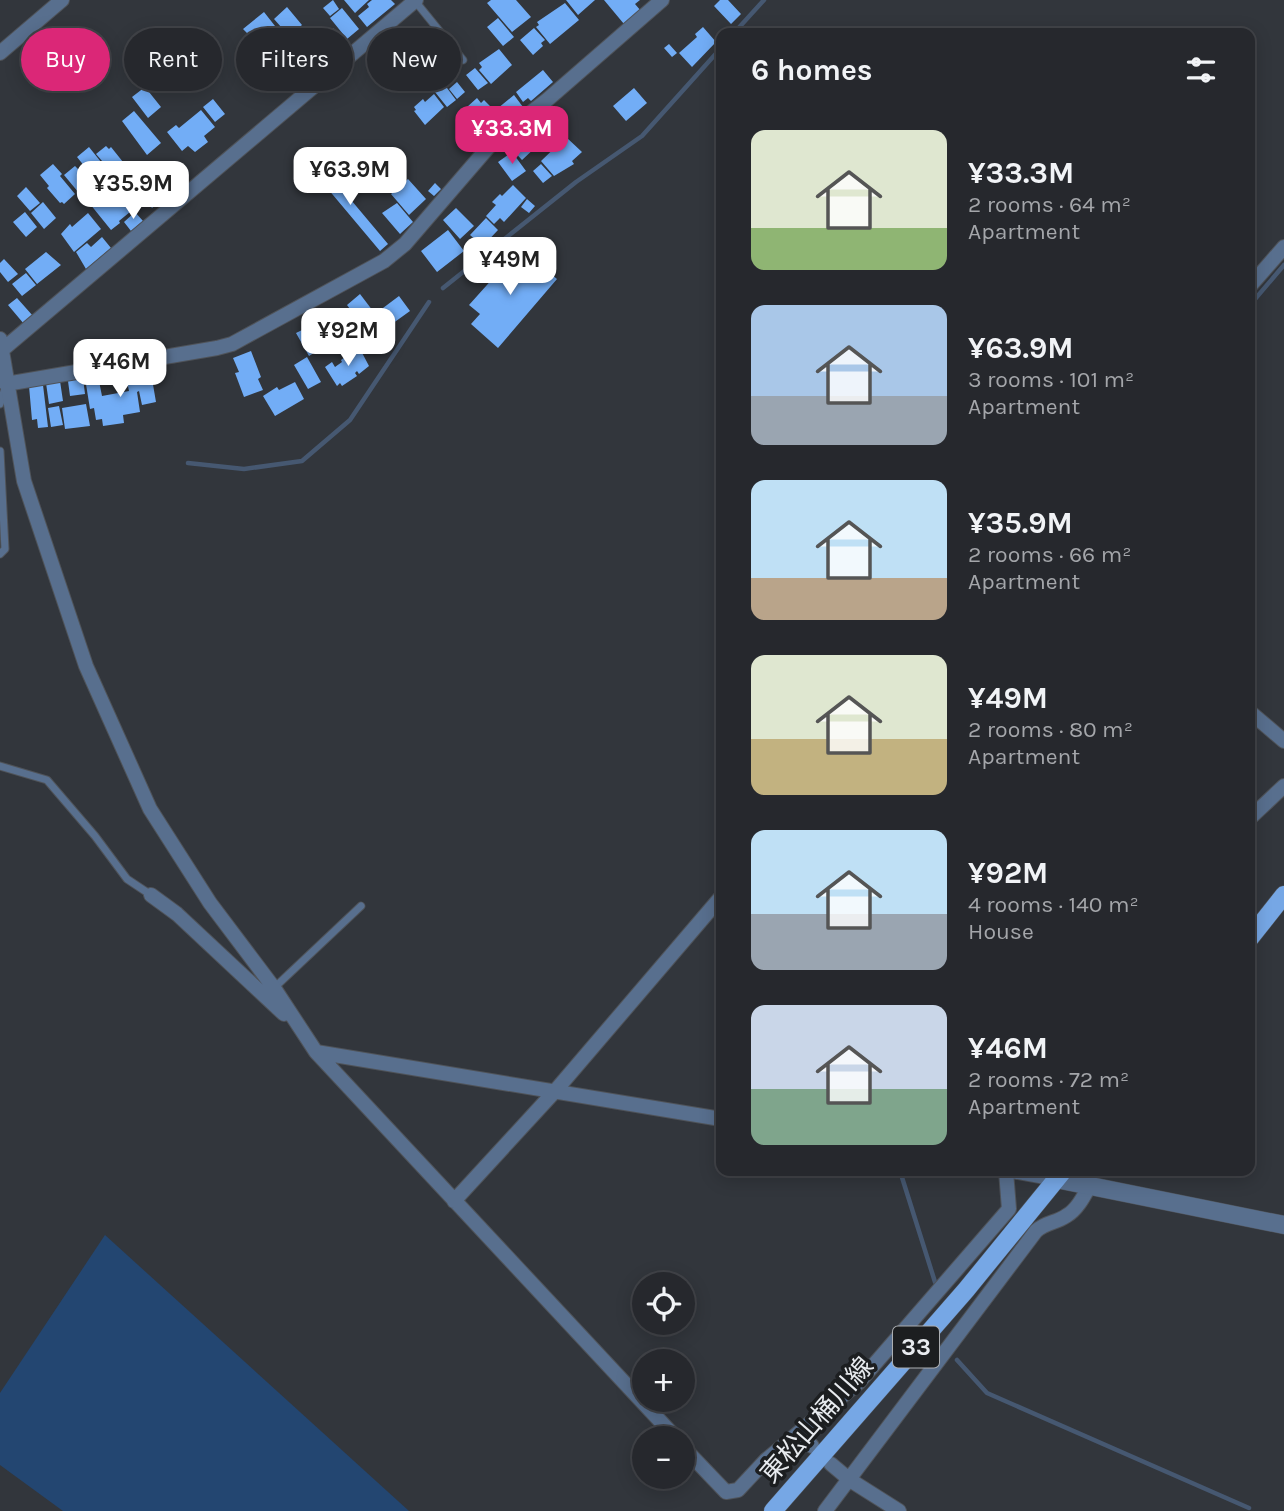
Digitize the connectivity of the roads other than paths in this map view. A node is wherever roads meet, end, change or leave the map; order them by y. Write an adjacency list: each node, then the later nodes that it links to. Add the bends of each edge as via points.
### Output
1 (62, 0): 4 (street)
2 (415, 0): 5 (lane); 8 (street)
3 (662, 0): 9 (street, via 492,144 405,244 384,261 232,344)
4 (0, 53)
5 (463, 60)
6 (1284, 247): 7 (street)
7 (1255, 280)
8 (1, 345): 9 (street)
9 (6, 384): 10 (lane); 23 (street, via 24,481 91,678 150,808 210,903)
10 (0, 404)
11 (0, 451): 12 (lane, via 5,549)
12 (0, 554)
13 (1255, 716): 14 (street)
14 (1284, 741)
15 (0, 766): 18 (lane, via 47,780 127,879)
16 (1284, 786): 17 (street)
17 (1255, 813)
18 (151, 895): 24 (street)
19 (1284, 895): 22 (main road)
20 (716, 903): 26 (street)
21 (361, 906): 23 (lane)
22 (1255, 932)
23 (274, 988): 24 (street)
24 (301, 1029): 25 (street)
25 (316, 1052): 26 (street); 32 (street)
26 (556, 1090): 27 (street); 32 (street)
27 (716, 1118)
28 (1006, 1176): 35 (street, via 1009,1209 859,1382)
29 (1058, 1176): 40 (main road, 東松山桶川線 / 33, via 966,1290)
30 (1062, 1176): 31 (street)
31 (1090, 1185): 33 (street); 39 (street, via 1070,1214 1037,1231)
32 (454, 1201): 34 (street)
33 (1284, 1225)
34 (665, 1426)
35 (799, 1433): 36 (street); 37 (street, via 738,1490 726,1493)
36 (813, 1446)
37 (695, 1460)
38 (831, 1464): 39 (street)
39 (850, 1480): 41 (street); 42 (street)
40 (773, 1511)
41 (825, 1511)
42 (899, 1511)

